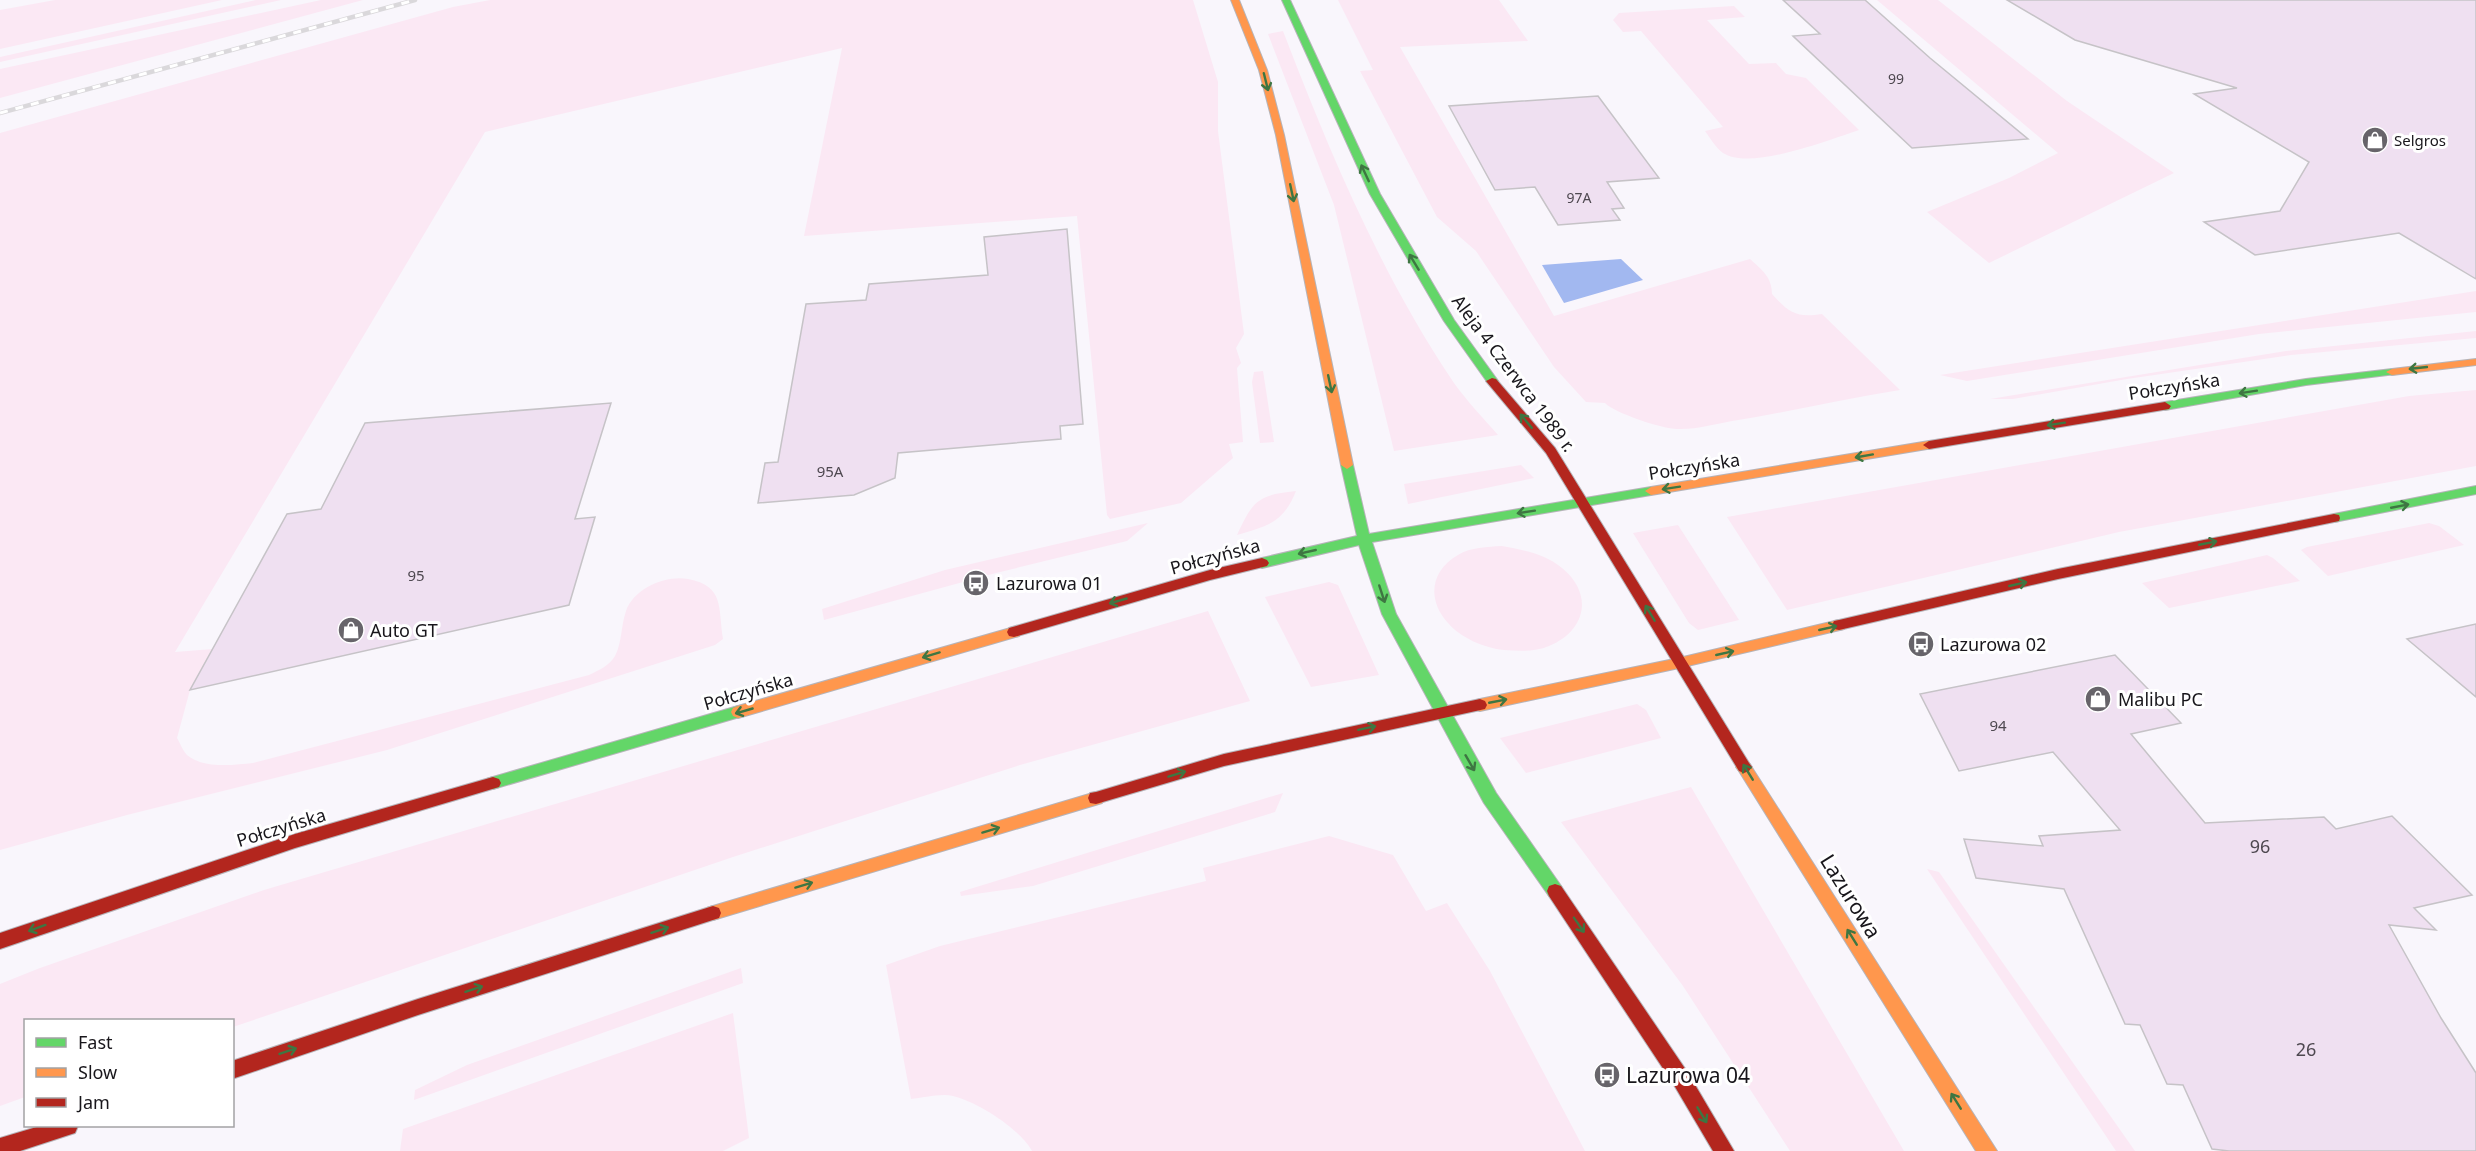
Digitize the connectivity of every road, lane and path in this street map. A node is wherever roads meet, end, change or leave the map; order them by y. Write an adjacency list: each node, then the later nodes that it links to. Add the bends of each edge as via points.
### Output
1 (1235, 0): 6 (main road, one-way to 6, via 1263,70 1280,135)
2 (1286, 0): 5 (main road, Aleja 4 Czerwca 1989 r., one-way to 2, via 1551,451 1489,377 1449,321 1391,226)
3 (2476, 362): 5 (main road, Połczyńska, one-way to 5, via 2306,382)
4 (2476, 490): 7 (main road, one-way to 4, via 2068,572)
5 (1584, 503): 6 (main road, Połczyńska, one-way to 6); 7 (main road, Aleja 4 Czerwca 1989 r., one-way to 5)
6 (1364, 539): 8 (main road, one-way to 8, via 1389,614); 9 (main road, Połczyńska, one-way to 9, via 1155,591 295,841)
7 (1679, 663): 8 (main road, one-way to 7); 14 (main road, Lazurowa, one-way to 7)
8 (1441, 712): 10 (main road, one-way to 8, via 748,902 1224,759); 13 (main road, one-way to 13, via 1490,798 1602,957)
9 (0, 941)
10 (234, 1069)
11 (62, 1127): 12 (main road)
12 (0, 1148)
13 (1724, 1151)
14 (1987, 1151)

